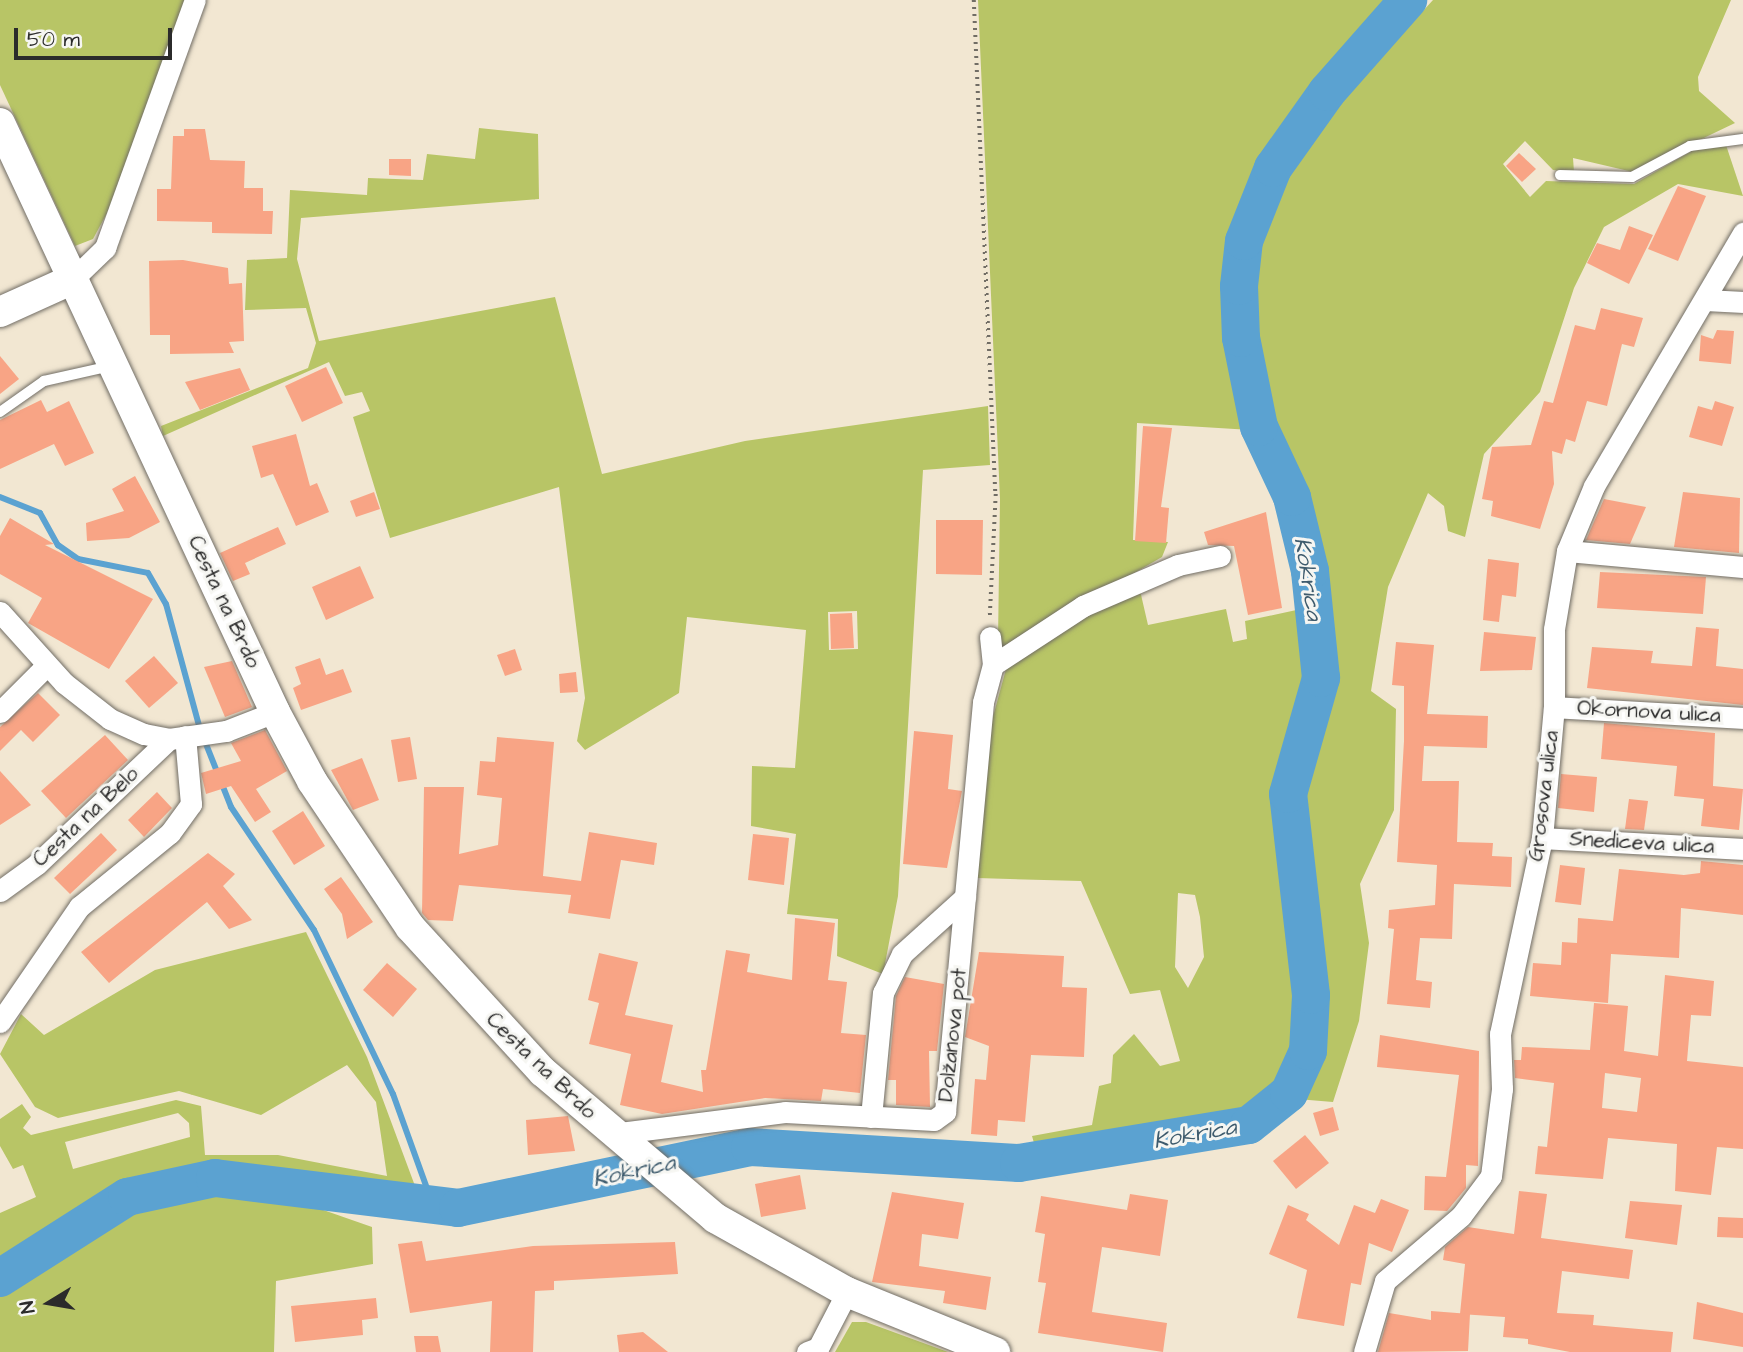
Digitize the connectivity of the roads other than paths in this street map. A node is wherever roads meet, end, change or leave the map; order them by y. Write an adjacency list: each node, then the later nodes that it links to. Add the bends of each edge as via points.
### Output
1 (195, 0): 6 (street, via 105,248)
2 (0, 122): 6 (street, Cesta na Brdo)
3 (1743, 139): 4 (lane, via 1690,146 1632,177)
4 (1560, 176)
5 (1743, 233): 7 (street, Grosova ulica)
6 (73, 279): 9 (street); 10 (street, Cesta na Brdo)
7 (1706, 300): 8 (street); 12 (street, Grosova ulica, via 1594,486)
8 (1743, 302)
9 (0, 312)
10 (114, 365): 11 (lane, via 44,381); 21 (street, Cesta na Brdo)
11 (0, 412)
12 (1567, 551): 14 (street); 19 (street, Grosova ulica, via 1554,629)
13 (1220, 556): 17 (street, via 1178,565 1083,606)
14 (1743, 567)
15 (0, 612): 18 (street)
16 (990, 637): 17 (street, Dolžanova pot)
17 (993, 665): 27 (street, Dolžanova pot, via 983,702)
18 (45, 667): 20 (street); 23 (street, via 110,719)
19 (1555, 707): 22 (street, Okornova ulica); 24 (street, Grosova ulica)
20 (0, 712)
21 (275, 712): 23 (street, via 226,731); 30 (street, Cesta na Brdo, via 312,781 410,927 508,1037)
22 (1743, 718)
23 (177, 738): 26 (street, Cesta na Belo, via 37,864); 28 (street, via 191,803 170,833 79,908)
24 (1542, 838): 25 (street, Snediceva ulica); 34 (street, Grosova ulica, via 1500,1034 1502,1089 1491,1176 1461,1216 1385,1281)
25 (1743, 849)
26 (0, 891)
27 (965, 897): 29 (street, via 902,954 883,993); 29 (street, Dolžanova pot, via 945,1112 934,1120)
28 (0, 1022)
29 (871, 1117): 30 (street, Dolžanova pot, via 785,1112)
30 (612, 1133): 31 (street, Cesta na Brdo, via 684,1193 750,1239)
31 (847, 1292): 32 (street, via 818,1348); 33 (street, Cesta na Brdo)
32 (807, 1352)
33 (995, 1352)
34 (1364, 1352)

